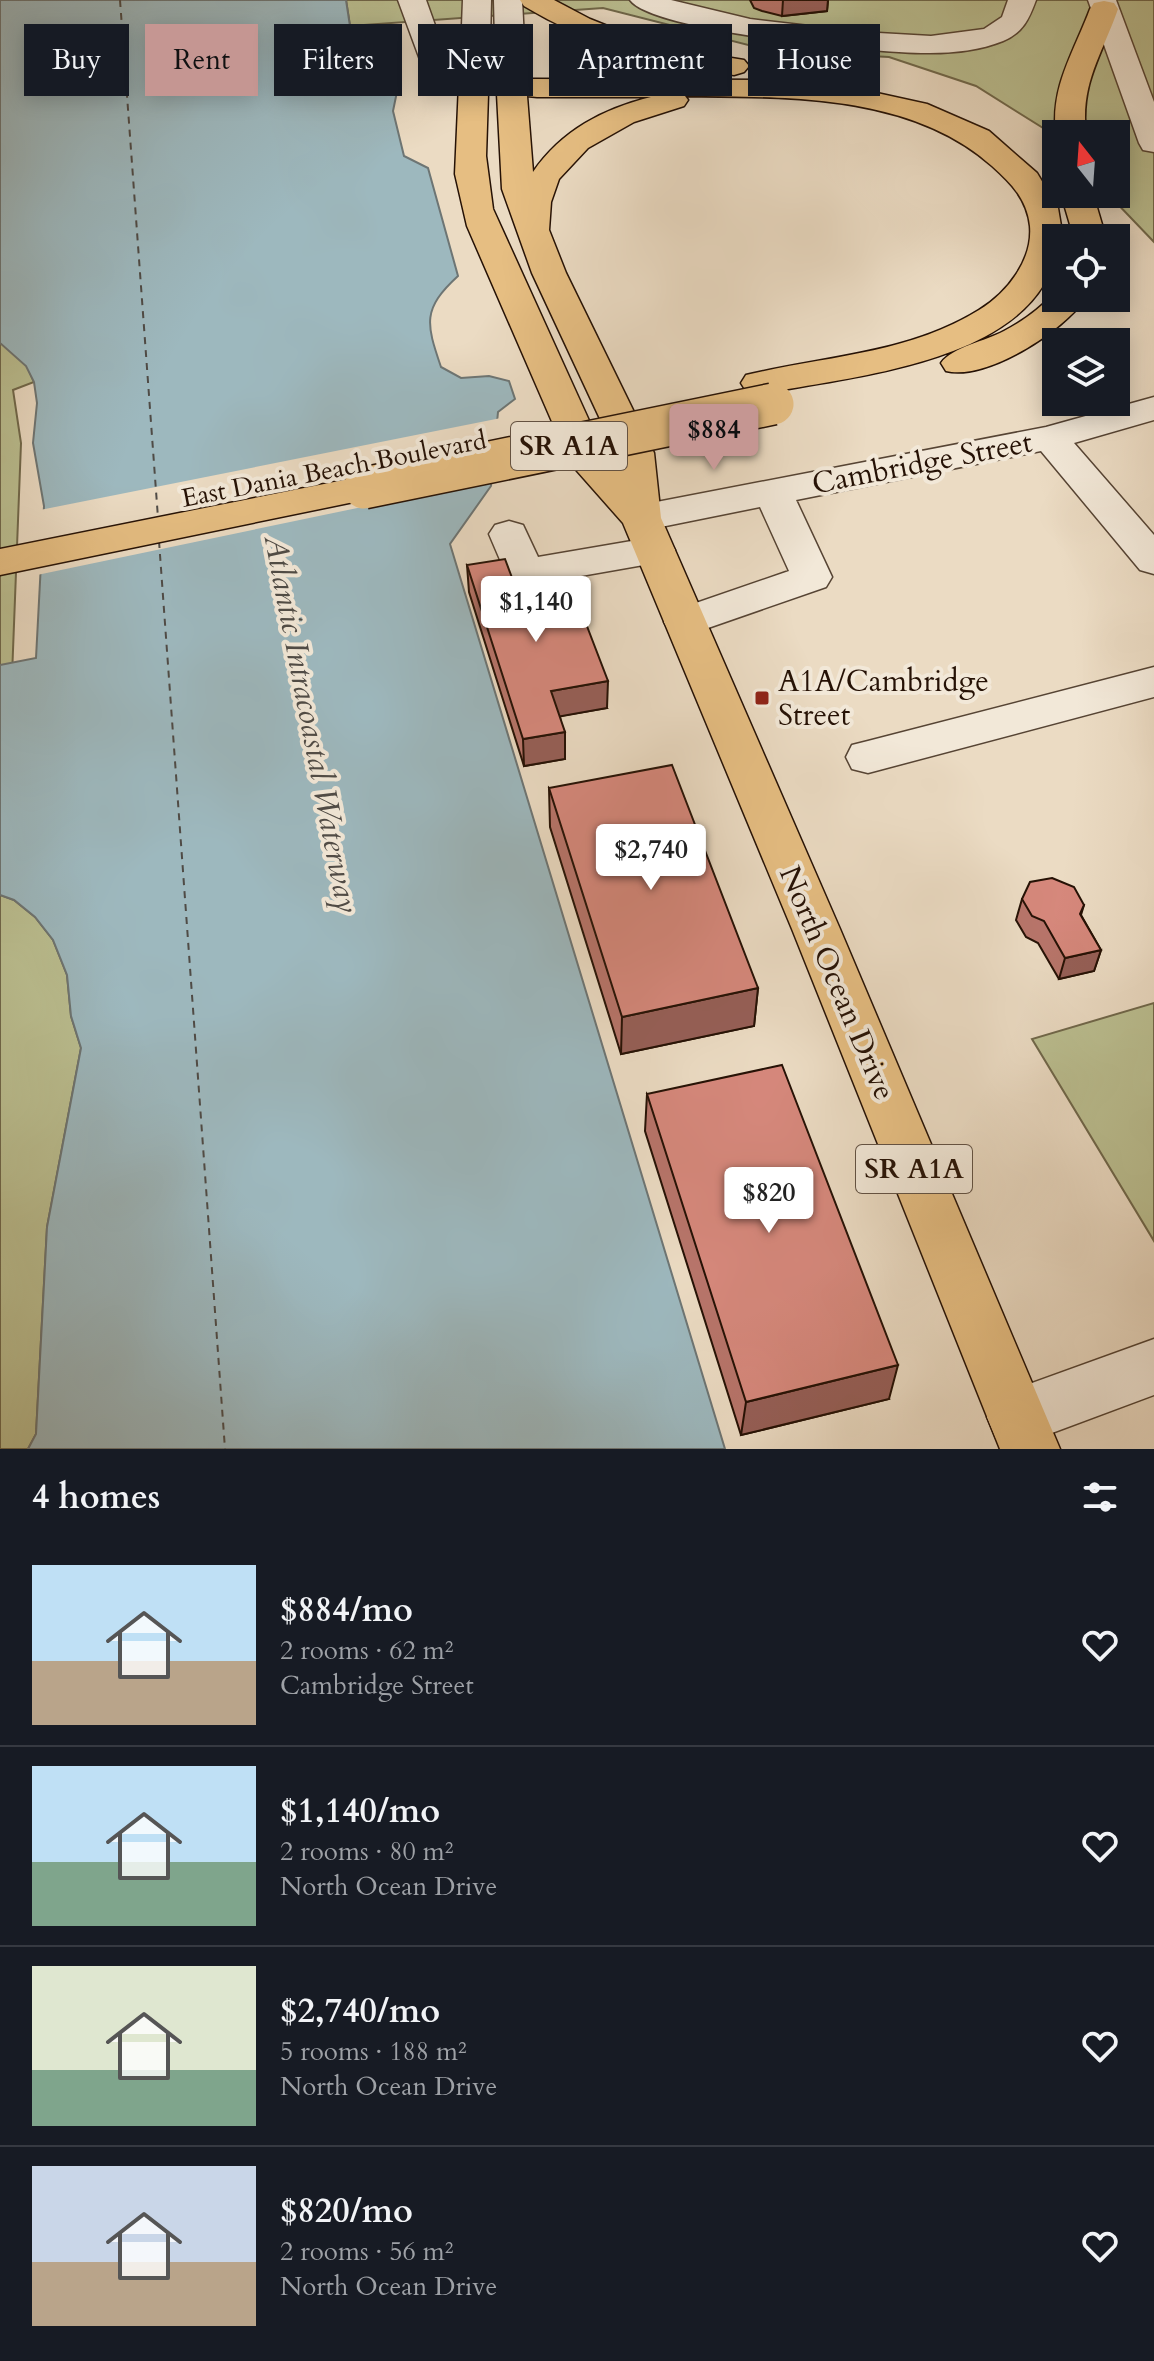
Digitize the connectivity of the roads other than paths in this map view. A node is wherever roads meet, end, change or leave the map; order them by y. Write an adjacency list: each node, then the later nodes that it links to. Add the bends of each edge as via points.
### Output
1 (412, 0): 8 (street)
2 (477, 0): 9 (street, North Ocean Drive)
3 (508, 0): 10 (street, North Ocean Drive)
4 (534, 0): 11 (main road, via 587,28 676,56)
5 (644, 0): 6 (street, via 732,25 926,46 986,37 1011,23)
6 (1022, 0)
7 (1103, 4): 21 (main road, via 1070,89); 23 (street)
8 (420, 24)
9 (476, 24)
10 (509, 24)
11 (748, 68)
12 (748, 77): 13 (main road, East Dania Beach Boulevard)
13 (533, 84)
14 (533, 85): 16 (main road, East Dania Beach Boulevard)
15 (880, 86): 22 (main road, East Dania Beach Boulevard, via 941,100)
16 (748, 89)
17 (748, 90): 24 (main road, SR A1A, via 664,102 587,133 548,170 535,199)
18 (474, 96): 31 (main road, North Ocean Drive / SR A1A, via 471,173 478,215 589,463)
19 (512, 96): 24 (main road, North Ocean Drive, via 516,181)
20 (847, 96): 26 (main road, East Dania Beach Boulevard / SR A1A, via 956,128 993,150 1038,197 1047,238 1039,267 1020,294 969,331)
21 (1069, 120)
22 (1025, 142)
23 (1154, 143)
24 (533, 230): 31 (main road, North Ocean Drive / SR A1A, via 635,453)
25 (1055, 312): 26 (main road, East Dania Beach Boulevard / SR A1A, via 1017,339 922,373)
26 (766, 393): 32 (main road, East Dania Beach Boulevard / SR A1A); 34 (main road, East Dania Beach Boulevard / SR A1A, bridge)
27 (1154, 408): 28 (street, Cambridge Street)
28 (1050, 438): 29 (street, Cambridge Street); 33 (street)
29 (773, 492): 31 (street, Cambridge Street); 35 (street, via 812,577)
30 (509, 534): 31 (street, Cambridge Street, via 524,573)
31 (648, 534): 35 (main road, North Ocean Drive / SR A1A)
32 (0, 537)
33 (1154, 561)
34 (0, 562)
35 (685, 622): 39 (main road, North Ocean Drive / SR A1A)
36 (1154, 682): 37 (street)
37 (868, 757)
38 (1154, 1367): 39 (street)
39 (1024, 1433)

